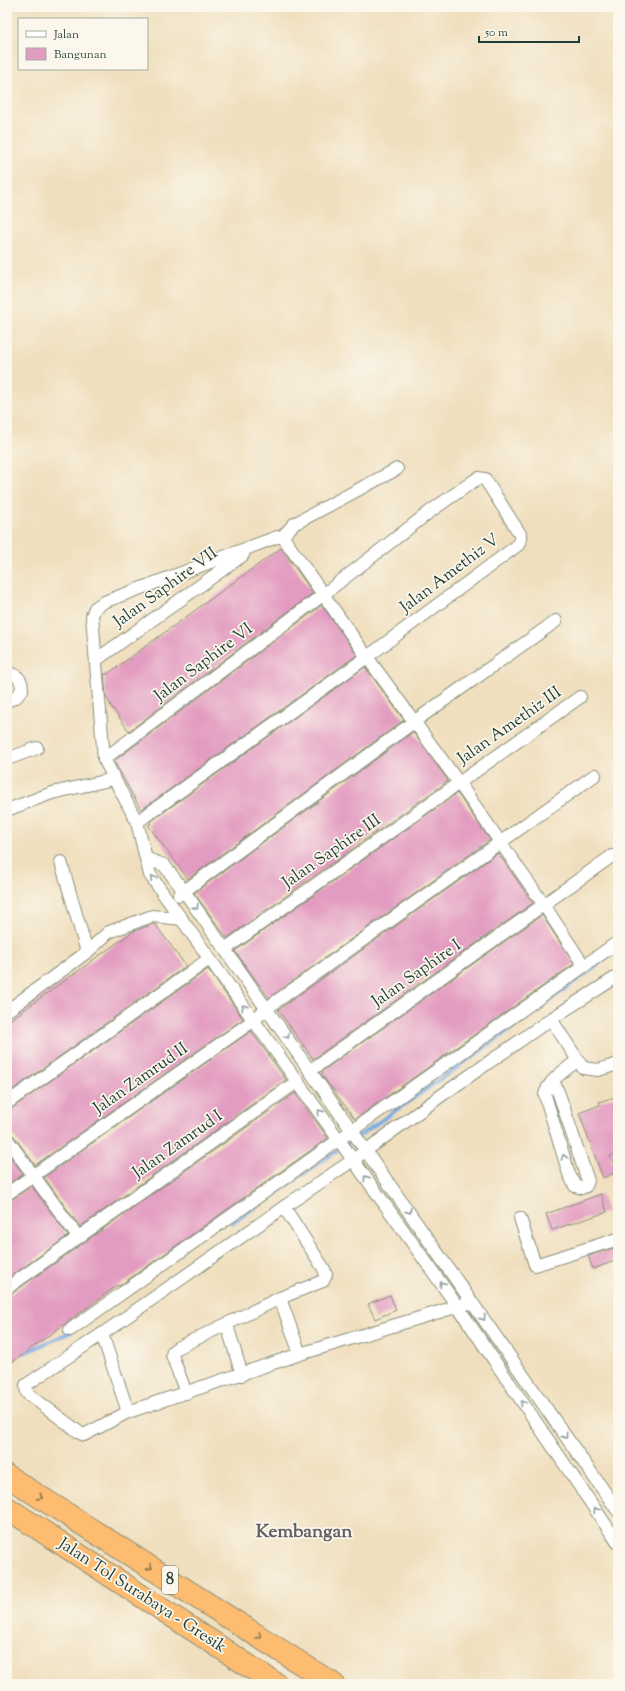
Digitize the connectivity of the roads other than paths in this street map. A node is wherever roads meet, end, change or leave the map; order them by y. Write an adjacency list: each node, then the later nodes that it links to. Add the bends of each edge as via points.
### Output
1 (397, 469): 2 (street, via 294,524)
2 (282, 537): 3 (street); 4 (street)
3 (256, 545): 7 (street, Jalan Saphire VII); 7 (street, via 104,602 95,608 92,616)
4 (324, 594): 6 (street); 6 (street, Jalan Amethiz V, via 432,510 478,478 485,479 520,534 518,545); 14 (street, Jalan Saphire VI)
5 (556, 621): 11 (street)
6 (367, 657): 11 (street); 19 (street, Jalan Amethiz V)
7 (96, 660): 14 (street)
8 (7, 673): 10 (street, via 20,678 22,690 16,697)
9 (580, 697): 17 (street, Jalan Amethiz III)
10 (7, 701)
11 (415, 721): 17 (street); 24 (street)
12 (37, 748): 13 (street)
13 (7, 759)
14 (104, 759): 16 (street)
15 (595, 775): 20 (street, Jalan Zamrud II)
16 (114, 779): 18 (street, via 52,793); 19 (street)
17 (459, 783): 20 (street); 29 (street, Jalan Saphire III)
18 (7, 810)
19 (137, 822): 22 (street)
20 (499, 843): 26 (street); 34 (street, Jalan Zamrud II)
21 (612, 856): 26 (street, Jalan Saphire I)
22 (147, 859): 24 (street, via 164,865); 25 (street, one-way to 22, via 150,875)
23 (61, 862): 30 (street)
24 (184, 891): 25 (street); 29 (street, one-way to 29)
25 (169, 902): 27 (street)
26 (544, 905): 32 (street); 40 (street, Jalan Saphire I)
27 (182, 919): 30 (street, via 152,916 109,932); 31 (street)
28 (618, 942): 32 (street)
29 (225, 949): 34 (street)
30 (87, 952): 35 (street)
31 (210, 959): 37 (street, one-way to 31); 43 (street)
32 (584, 966): 45 (street)
33 (618, 976): 36 (street)
34 (267, 1008): 37 (street, Jalan Zamrud II); 40 (street, one-way to 40)
35 (7, 1011)
36 (551, 1019): 38 (street); 45 (street, via 442,1095)
37 (254, 1020): 41 (street); 48 (street, Jalan Zamrud II)
38 (578, 1060): 39 (street, via 583,1068 591,1070); 42 (street)
39 (618, 1064)
40 (311, 1070): 45 (street)
41 (298, 1081): 46 (street, one-way to 41); 53 (street, Jalan Zamrud I)
42 (553, 1081): 42 (street, one-way to 42, via 588,1181 586,1186 579,1189 569,1174 549,1113 545,1095)
43 (7, 1103)
44 (7, 1139): 48 (street)
45 (359, 1140): 46 (street); 47 (street); 57 (street, one-way to 57)
46 (341, 1142): 47 (street); 51 (street)
47 (352, 1157): 50 (street); 58 (street, one-way to 47)
48 (33, 1175): 49 (street, Jalan Zamrud II); 53 (street)
49 (7, 1194)
50 (284, 1207): 51 (street); 56 (street, via 326,1275 323,1282)
51 (263, 1208): 60 (street); 61 (street)
52 (520, 1218): 54 (street, via 535,1265)
53 (78, 1237): 55 (street, Jalan Zamrud I)
54 (618, 1238)
55 (7, 1288)
56 (280, 1298): 59 (street); 62 (street)
57 (472, 1302): 58 (street); 68 (street, one-way to 68)
58 (458, 1307): 62 (street); 69 (street, one-way to 58)
59 (227, 1325): 63 (street); 64 (street, via 173,1351 172,1355)
60 (70, 1330)
61 (102, 1334): 65 (street); 65 (street, via 26,1385 26,1391 84,1435)
62 (300, 1354): 63 (street)
63 (242, 1375): 64 (street)
64 (186, 1393): 65 (street)
65 (128, 1412)
66 (7, 1476): 71 (highway, Jalan Tol Surabaya - Gresik / 8, one-way to 71)
67 (7, 1508): 70 (highway, Jalan Tol Surabaya - Gresik / 8)
68 (618, 1511)
69 (618, 1543)
70 (276, 1684)
71 (333, 1684)

